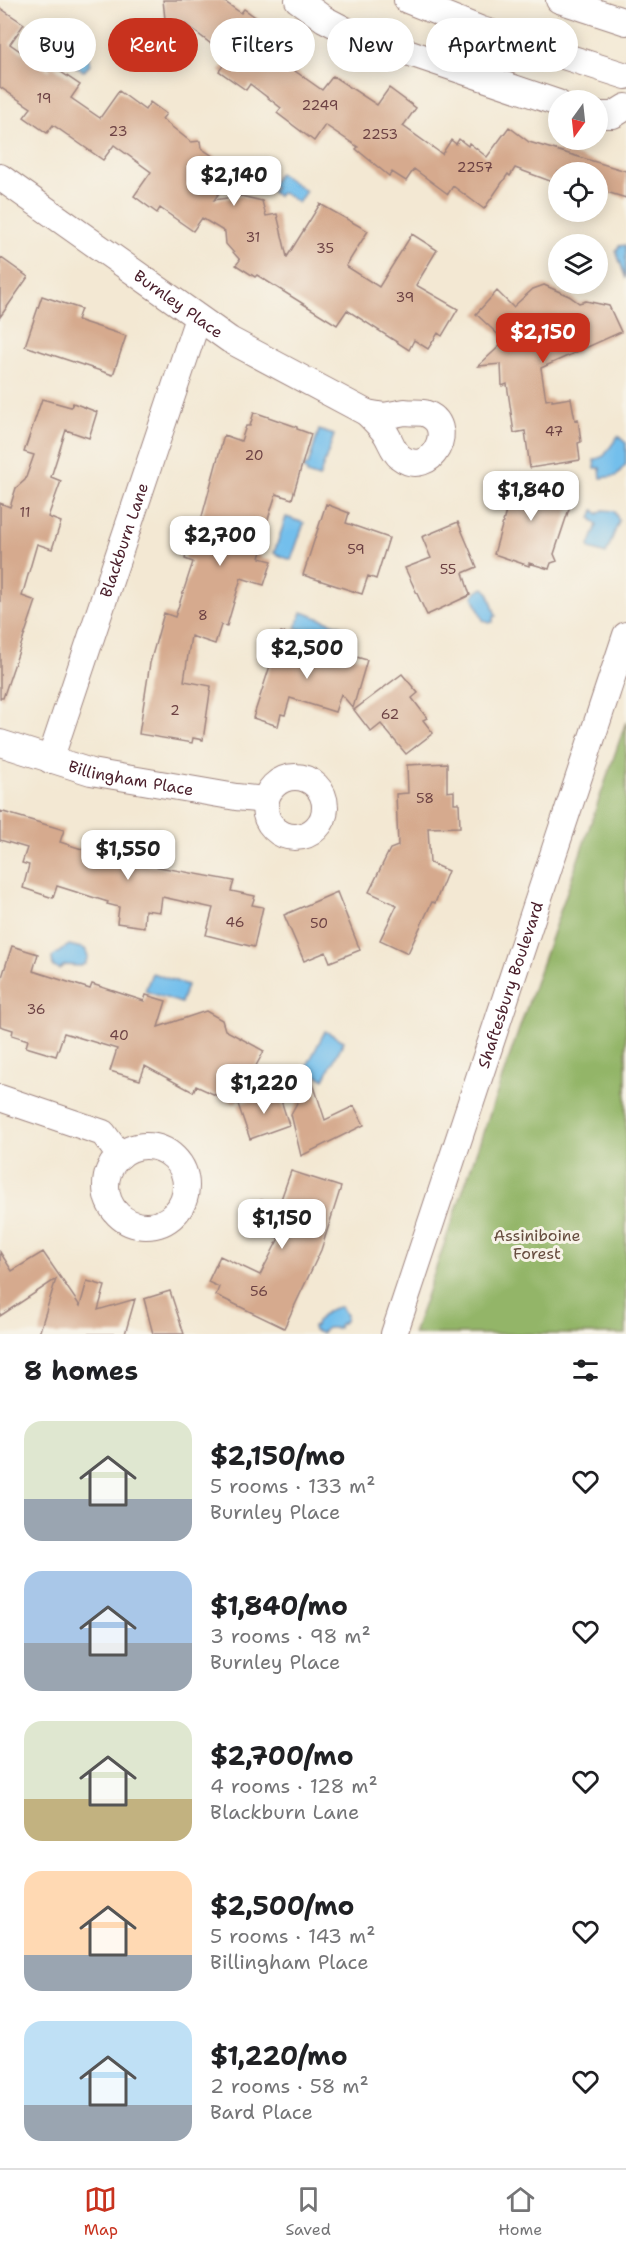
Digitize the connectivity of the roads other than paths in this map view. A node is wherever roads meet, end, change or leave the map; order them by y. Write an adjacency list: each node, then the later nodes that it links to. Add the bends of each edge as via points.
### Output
1 (298, 0): 6 (street, via 351,33)
2 (407, 0): 5 (street, via 482,30)
3 (559, 0): 4 (street)
4 (626, 22)
5 (626, 76)
6 (548, 100)
7 (626, 107): 8 (street)
8 (608, 115)
9 (0, 177): 10 (street, Burnley Place)
10 (198, 318): 11 (street, Burnley Place, via 230,340); 14 (street, Blackburn Lane)
11 (367, 413)
12 (626, 635): 18 (street, Shaftesbury Boulevard)
13 (0, 743): 14 (street, Billingham Place)
14 (50, 760): 15 (street, Billingham Place, via 91,772)
15 (266, 800)
16 (0, 1098): 17 (street, via 103,1133)
17 (120, 1156)
18 (394, 1334)

